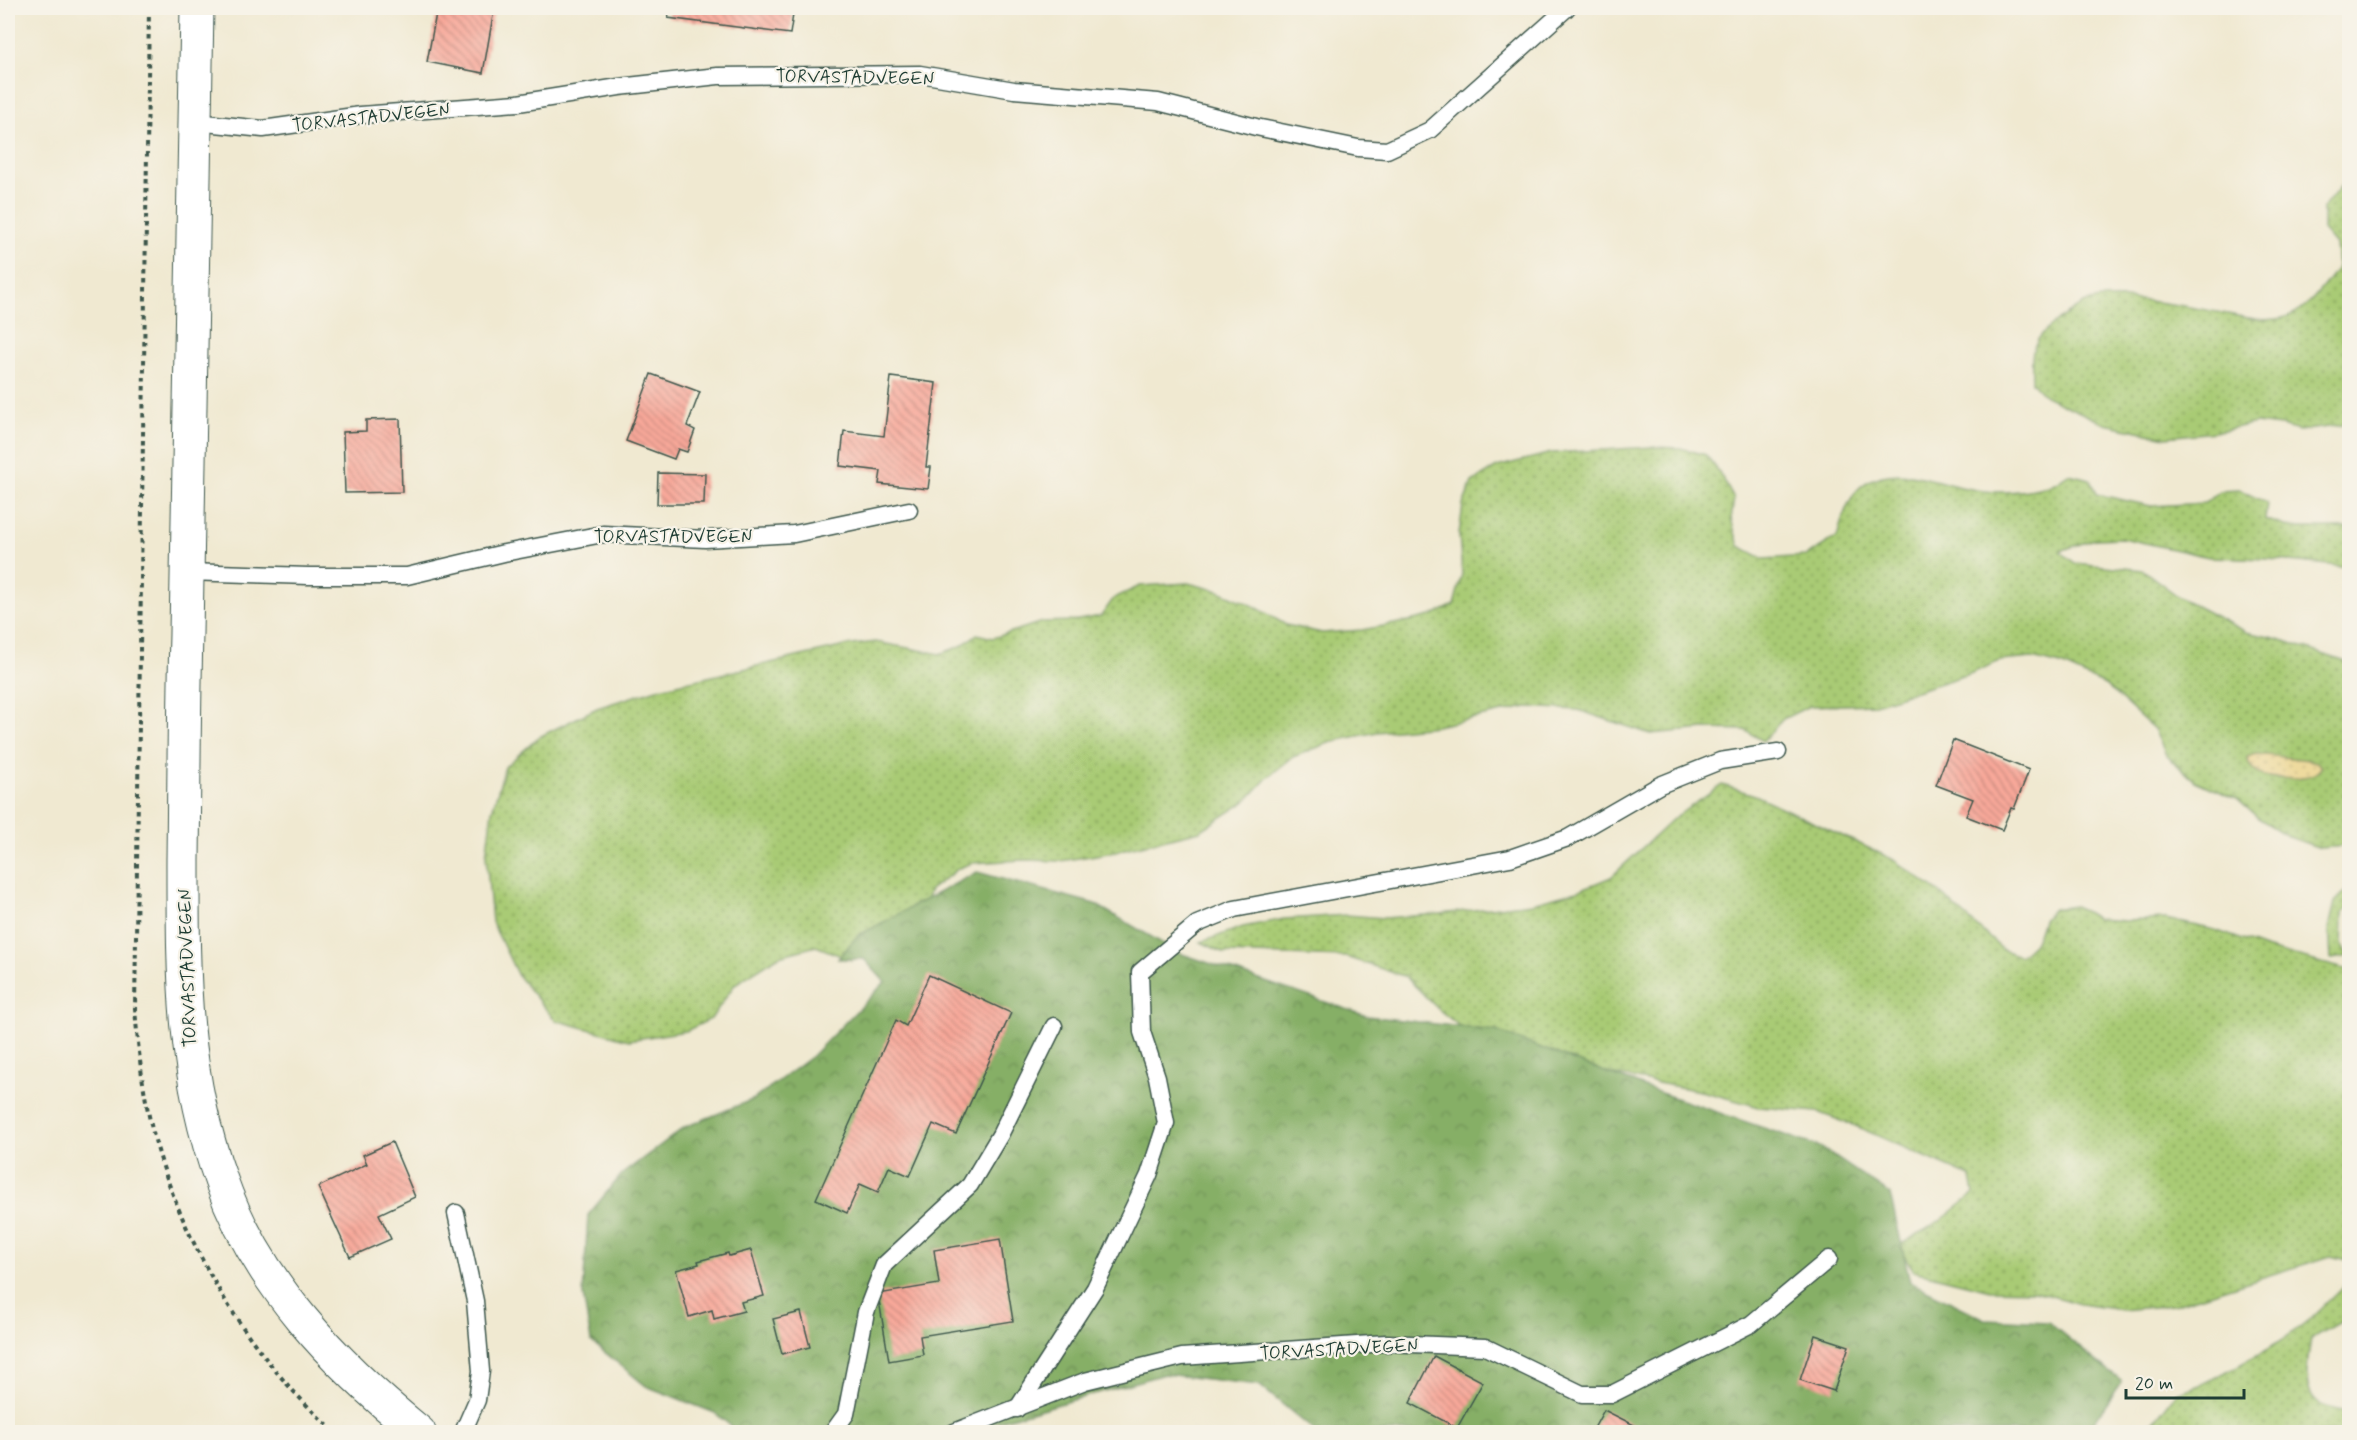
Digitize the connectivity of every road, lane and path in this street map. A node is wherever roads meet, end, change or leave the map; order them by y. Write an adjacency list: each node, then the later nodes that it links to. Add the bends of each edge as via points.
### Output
1 (197, 8): 3 (main road, TORVASTADVEGEN)
2 (1567, 8): 3 (lane, TORVASTADVEGEN, via 1430,130 1388,150 1358,148 1158,102 1014,90 920,74 718,76 518,103 361,115 263,129)
3 (196, 122): 5 (main road, TORVASTADVEGEN)
4 (909, 510): 5 (lane, TORVASTADVEGEN, via 794,534 705,539 603,534 407,576)
5 (187, 572): 11 (main road, TORVASTADVEGEN, via 183,971 188,1046 207,1138 222,1184 267,1273 296,1313 351,1373)
6 (1778, 752): 10 (lane, via 1720,761 1660,785 1568,838 1510,858 1234,909 1197,924 1140,972 1142,1032 1157,1077 1166,1123 1149,1175 1095,1288)
7 (1053, 1026): 13 (lane, via 1000,1135 970,1185 884,1265 866,1312 846,1414)
8 (456, 1213): 12 (lane, via 475,1300 481,1371 477,1400)
9 (1829, 1259): 10 (lane, TORVASTADVEGEN, via 1751,1324 1612,1394 1582,1394 1485,1347 1386,1343 1182,1357 1085,1381)
10 (1017, 1409): 14 (lane, TORVASTADVEGEN)
11 (419, 1432)
12 (463, 1432)
13 (833, 1432)
14 (954, 1432)

